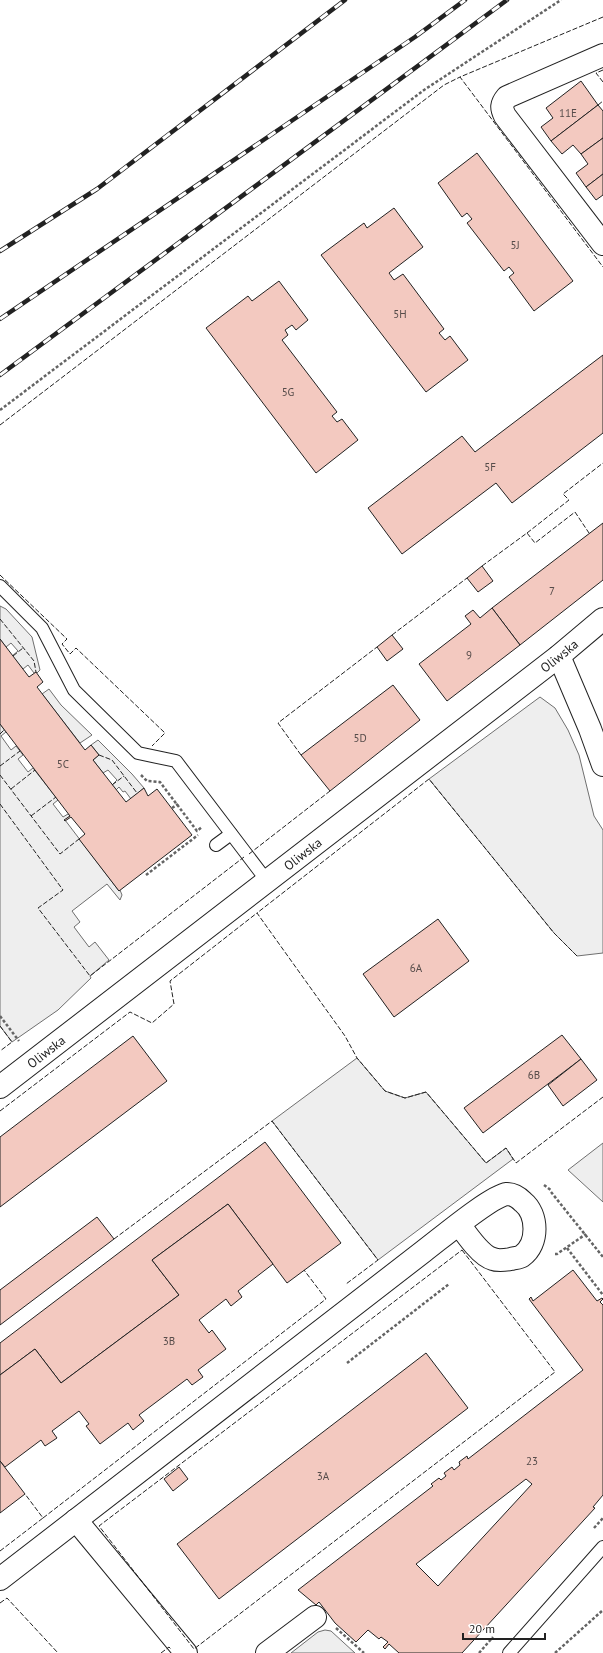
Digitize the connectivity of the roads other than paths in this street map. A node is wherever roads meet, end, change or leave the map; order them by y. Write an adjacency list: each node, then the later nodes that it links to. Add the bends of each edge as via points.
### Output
1 (603, 55): 2 (street, via 507,97 502,111)
2 (603, 244)
3 (0, 586): 7 (lane, via 42,628 74,690 138,753 176,761)
4 (603, 619): 5 (street, Oliwska)
5 (559, 656): 6 (street); 9 (street, Oliwska)
6 (603, 765)
7 (231, 834): 8 (lane); 9 (lane)
8 (216, 845)
9 (267, 881): 10 (street, Oliwska)
10 (0, 1087)
11 (459, 1224): 11 (street, via 492,1200 507,1194 516,1196 526,1204 532,1214 535,1224 532,1246 522,1256 504,1261 492,1259 469,1240); 12 (street)
12 (76, 1520): 14 (street); 16 (street)
13 (603, 1547): 18 (lane)
14 (0, 1579)
15 (315, 1617): 17 (street)
16 (186, 1653)
17 (267, 1653)
18 (509, 1653)

